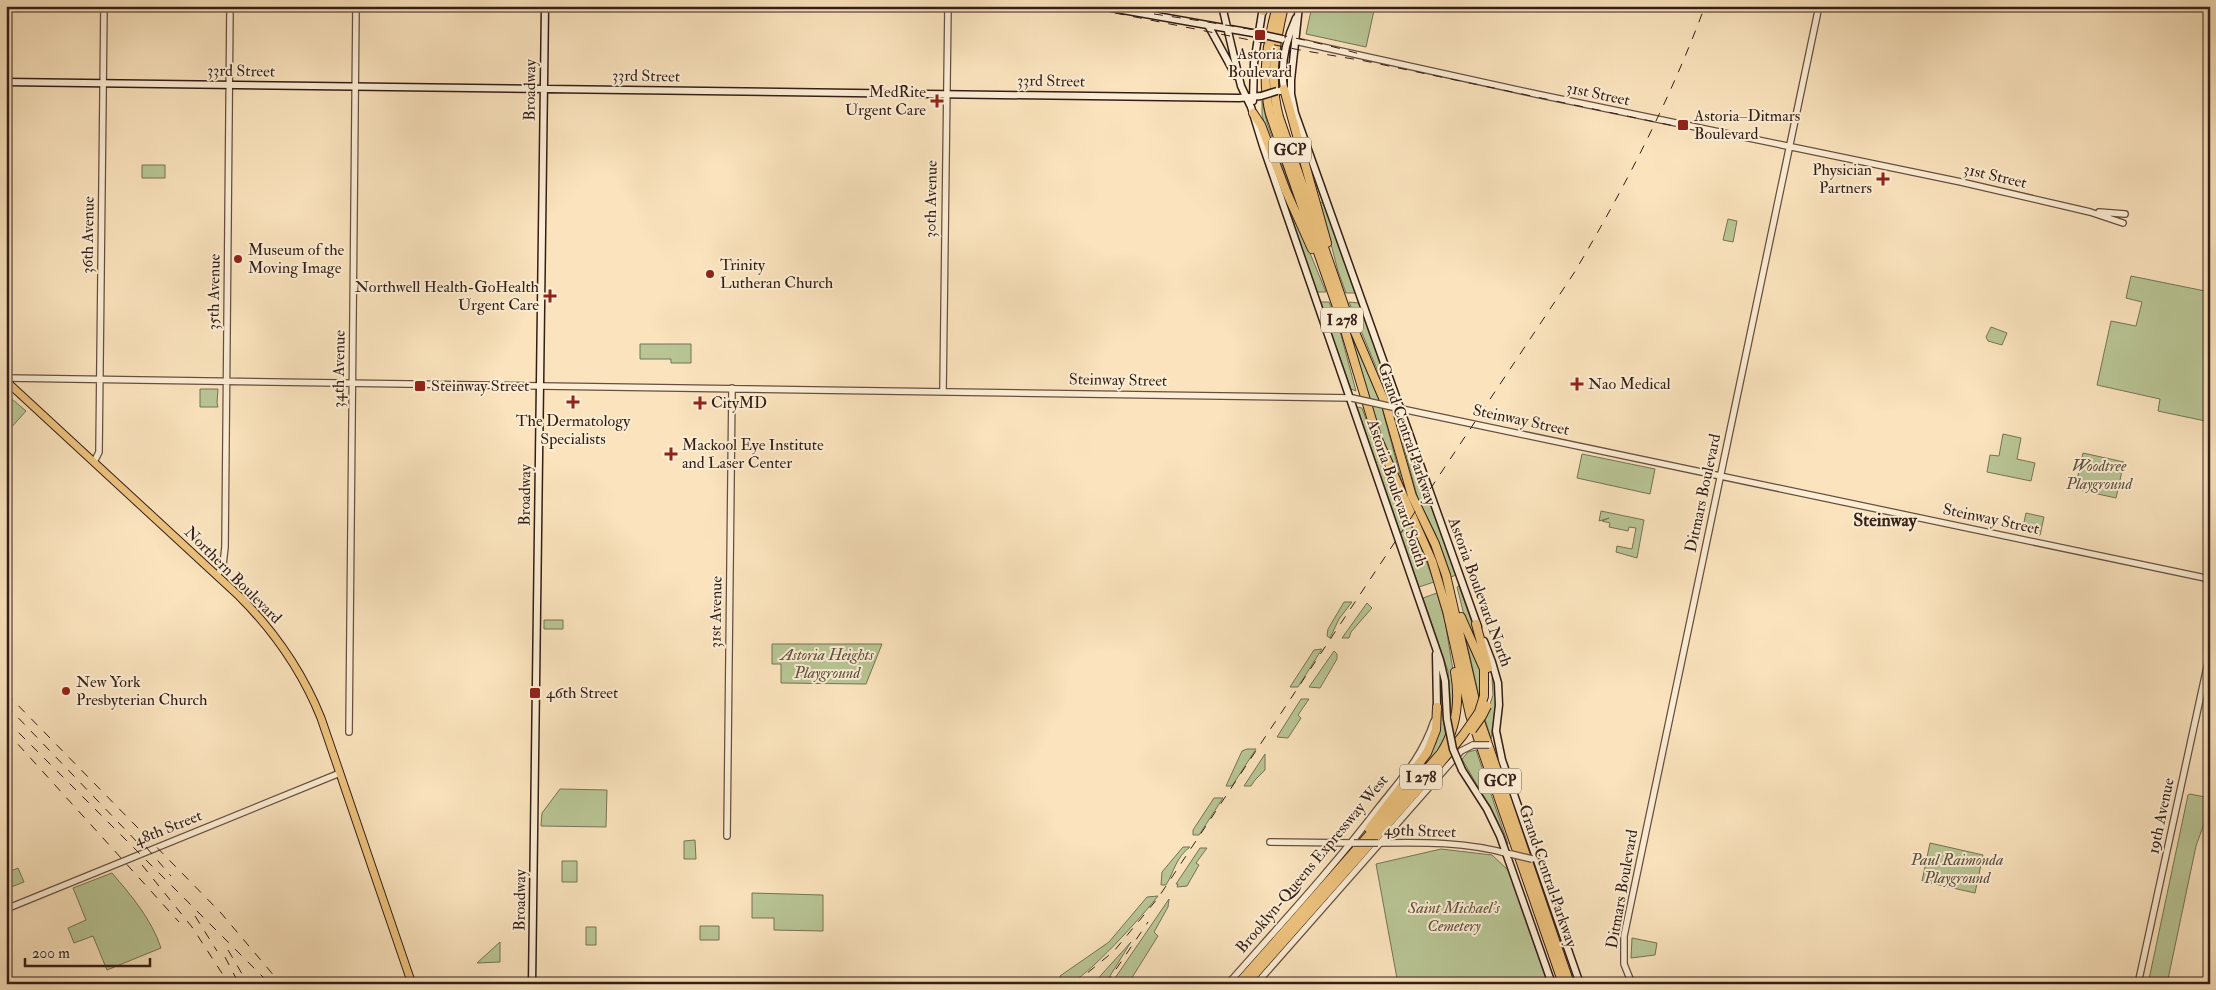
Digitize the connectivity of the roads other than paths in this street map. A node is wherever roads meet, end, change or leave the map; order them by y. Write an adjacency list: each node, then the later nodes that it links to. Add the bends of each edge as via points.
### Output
1 (104, 6): 18 (street, 36th Avenue)
2 (230, 6): 19 (street, 35th Avenue)
3 (356, 6): 20 (street, 34th Avenue)
4 (544, 6): 22 (main road, Broadway)
5 (948, 6): 24 (street, 30th Avenue)
6 (1100, 6): 13 (main road, 31st Street)
7 (1222, 6): 14 (main road, Astoria Boulevard South)
8 (1277, 6): 32 (highway, Grand Central Parkway / I 278, via 1265,64 1267,97)
9 (1284, 6): 33 (highway, Grand Central Parkway / GCP, via 1273,61 1276,104)
10 (1820, 6): 28 (street, Ditmars Boulevard)
11 (1264, 8): 15 (main road)
12 (1299, 9): 16 (main road)
13 (1208, 25): 14 (main road, 31st Street); 21 (main road)
14 (1227, 28): 15 (main road, 31st Street); 21 (main road, Astoria Boulevard South)
15 (1261, 35): 16 (main road, 31st Street, bridge); 25 (main road, via 1254,67)
16 (1288, 40): 23 (main road); 28 (street, 31st Street); 42 (main road, Astoria Boulevard North, via 1296,112)
17 (6, 82): 18 (main road, 33rd Street)
18 (103, 83): 19 (main road, 33rd Street); 35 (street, 36th Avenue)
19 (229, 85): 20 (main road, 33rd Street); 36 (street, 35th Avenue)
20 (355, 86): 22 (main road, 33rd Street); 37 (street, 34th Avenue)
21 (1241, 86): 26 (main road, Astoria Boulevard South)
22 (544, 89): 24 (main road, 33rd Street); 38 (main road, Broadway)
23 (1280, 90): 25 (main road, 33rd Street, bridge); 33 (highway, via 1317,203)
24 (946, 93): 26 (main road, 33rd Street); 40 (street, 30th Avenue)
25 (1258, 96): 26 (main road, 33rd Street); 27 (main road)
26 (1246, 98): 27 (main road, Astoria Boulevard South)
27 (1252, 110): 32 (highway); 41 (main road, Astoria Boulevard South)
28 (1790, 147): 29 (street, 31st Street); 44 (street, Ditmars Boulevard)
29 (2090, 212): 30 (street, 31st Street); 31 (street, 31st Street)
30 (2124, 214)
31 (2123, 223)
32 (1329, 284): 48 (highway, Grand Central Parkway / I 278, via 1382,451 1424,542)
33 (1338, 289): 45 (highway, Grand Central Parkway / GCP, via 1386,405 1412,496)
34 (6, 380): 35 (street, Steinway Street); 43 (main road, Northern Boulevard)
35 (100, 380): 36 (street, Steinway Street); 43 (street, 36th Avenue, via 99,452)
36 (227, 381): 37 (street, Steinway Street); 46 (street, 35th Avenue, via 224,566)
37 (352, 383): 38 (street, Steinway Street); 54 (street, 34th Avenue)
38 (540, 386): 39 (street, Steinway Street); 66 (main road, Broadway)
39 (732, 388): 40 (street, Steinway Street); 57 (street, 31st Avenue)
40 (943, 391): 41 (street, Steinway Street)
41 (1351, 398): 42 (street, Steinway Street, bridge); 50 (main road, Astoria Boulevard South)
42 (1399, 408): 44 (street, Steinway Street); 49 (main road, Astoria Boulevard North)
43 (94, 462): 46 (main road, Northern Boulevard)
44 (1721, 476): 47 (street, Steinway Street); 75 (street, Ditmars Boulevard, via 1624,936 1624,964)
45 (1446, 574): 52 (highway, Brooklyn-Queens Expressway West / I 278, via 1467,634 1484,669); 73 (highway, Grand Central Parkway / GCP, via 1478,718)
46 (217, 576): 56 (main road, Northern Boulevard, via 261,619 288,653 316,705)
47 (2210, 579)
48 (1440, 589): 64 (highway, Brooklyn-Queens Expressway West / I 278, via 1457,690 1456,720 1448,741 1436,761); 72 (highway, Grand Central Parkway / GCP, via 1470,715)
49 (1476, 624): 52 (highway, via 1488,668 1490,685); 55 (main road, Astoria Boulevard North, via 1498,683 1496,732)
50 (1435, 645): 53 (main road, Brooklyn-Queens Expressway West); 61 (main road, Astoria Boulevard South, bridge, via 1444,674 1453,749)
51 (2210, 653): 76 (street, 19th Avenue)
52 (1486, 698): 69 (highway, Brooklyn-Queens Expressway West / I 278, bridge, via 1465,736)
53 (1438, 708): 59 (street, Brooklyn-Queens Expressway West, via 1431,732 1416,761); 64 (highway, via 1436,730 1421,763)
54 (349, 732)
55 (1499, 745): 60 (street, bridge, via 1473,745 1461,752); 62 (main road, Astoria Boulevard North)
56 (340, 773): 63 (street, 48th Street); 65 (main road, Northern Boulevard)
57 (727, 836)
58 (1270, 842): 59 (street, 49th Street)
59 (1353, 843): 60 (street, 49th Street, bridge); 67 (street, Brooklyn-Queens Expressway West)
60 (1380, 843): 61 (street, 49th Street, via 1438,844); 70 (street)
61 (1509, 853): 62 (street, 49th Street, bridge); 71 (main road, Astoria Boulevard South)
62 (1535, 859): 74 (main road, Astoria Boulevard North)
63 (6, 909)
64 (1288, 927): 68 (highway, Brooklyn-Queens Expressway West / I 278)
65 (411, 983)
66 (532, 984)
67 (1228, 984)
68 (1238, 984)
69 (1246, 984)
70 (1256, 984)
71 (1552, 984)
72 (1563, 984)
73 (1570, 984)
74 (1580, 984)
75 (1632, 984)
76 (2138, 984)

